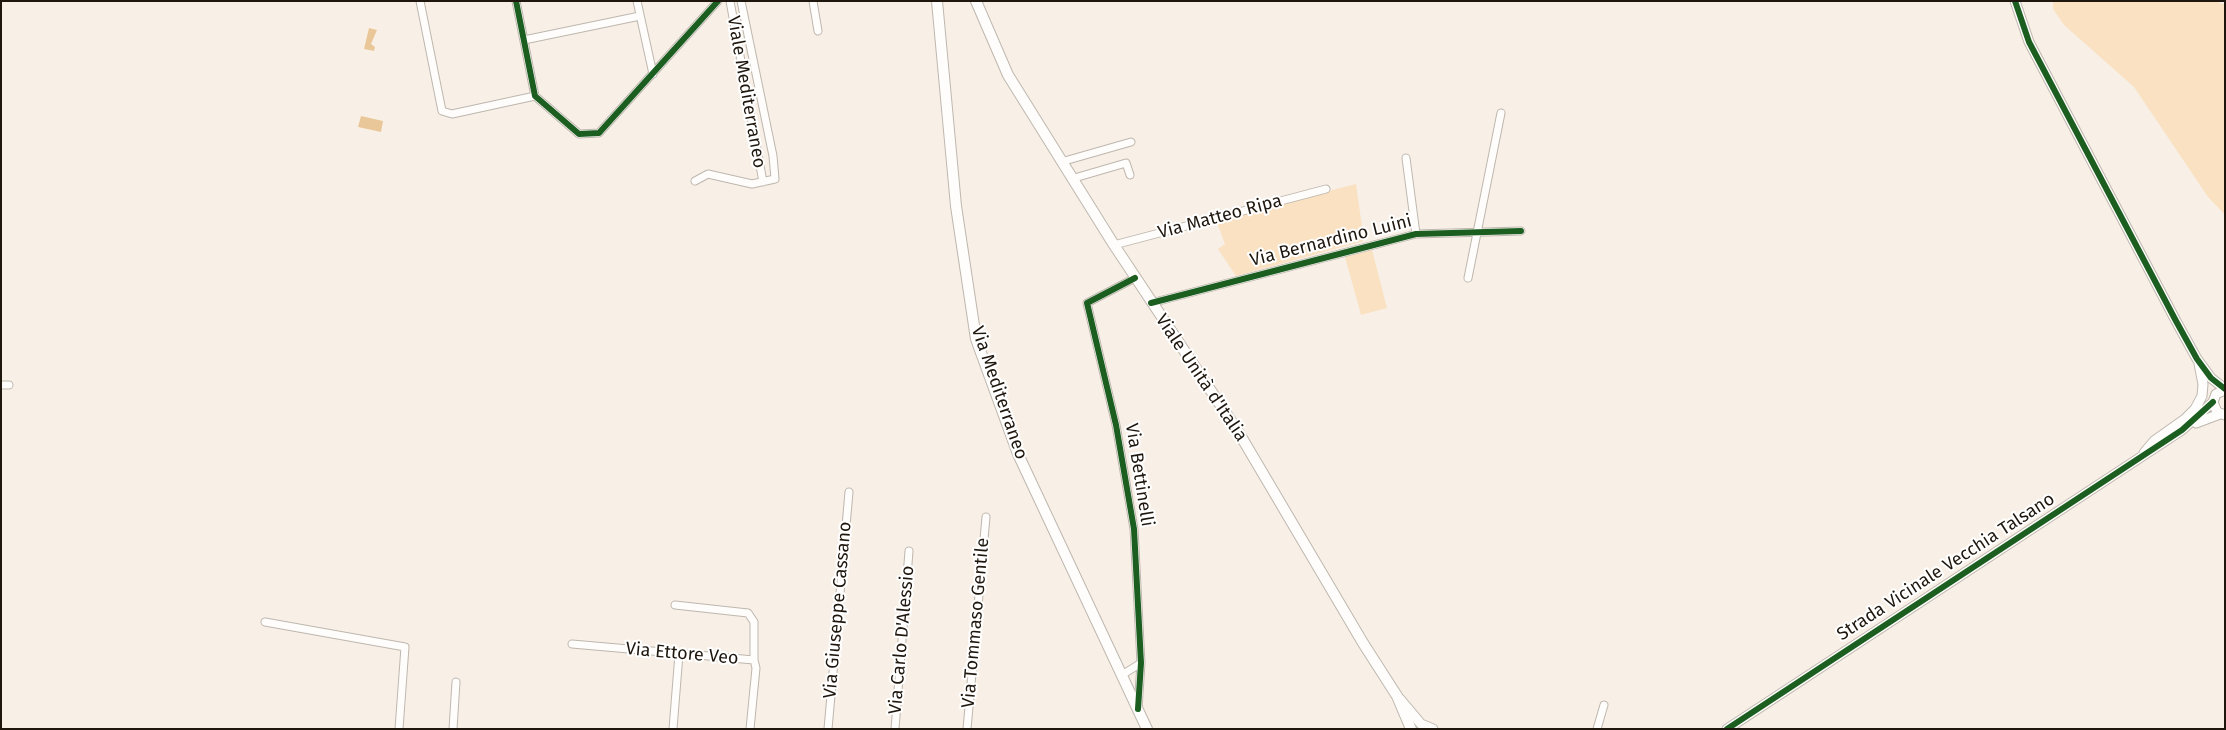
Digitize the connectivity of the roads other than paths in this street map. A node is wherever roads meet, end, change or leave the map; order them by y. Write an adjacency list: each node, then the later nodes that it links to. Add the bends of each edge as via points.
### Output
1 (420, 1): 15 (street, via 442,111 452,114)
2 (516, 1): 13 (street)
3 (637, 1): 11 (street)
4 (718, 1): 14 (street)
5 (730, 1): 23 (street, Viale Mediterraneo)
6 (741, 1): 23 (street, via 773,156 775,179)
7 (813, 1): 12 (street)
8 (937, 1): 48 (main road, Via Mediterraneo, via 956,206 976,340 1018,454)
9 (976, 1): 19 (main road, Viale Unità d'Italia, via 1008,75)
10 (2015, 1): 32 (street, via 2029,42)
11 (640, 16): 13 (street); 14 (street)
12 (818, 31)
13 (524, 40): 15 (street)
14 (653, 74): 15 (street, via 599,133 579,134)
15 (535, 96)
16 (1501, 113): 26 (street)
17 (1131, 142): 19 (street)
18 (1406, 158): 27 (street)
19 (1061, 162): 21 (main road, Viale Unità d'Italia)
20 (1130, 175): 21 (street, via 1126,163)
21 (1071, 179): 28 (main road, Viale Unità d'Italia)
22 (695, 181): 23 (street, Viale Mediterraneo, via 708,174 752,184)
23 (766, 182)
24 (1326, 189): 28 (street, Via Matteo Ripa)
25 (1521, 231): 26 (street, Via Bernardino Luini)
26 (1477, 232): 27 (street, Via Bernardino Luini); 30 (street)
27 (1416, 234): 31 (street, Via Bernardino Luini)
28 (1114, 245): 29 (main road, Viale Unità d'Italia)
29 (1134, 278): 31 (main road, Viale Unità d'Italia); 47 (street, Via Bettinelli, via 1087,303 1116,425 1134,529)
30 (1468, 278)
31 (1151, 303): 50 (main road, Viale Unità d'Italia, via 1239,433)
32 (2197, 359): 33 (street); 34 (street)
33 (2201, 372): 35 (street); 38 (street, via 2202,396 2195,409 2154,441)
34 (2225, 389): 35 (street)
35 (2213, 399): 36 (street, via 2214,409); 37 (street)
36 (2222, 414): 37 (street)
37 (2182, 430): 38 (street, Strada Vicinale Vecchia Talsano)
38 (2139, 459): 65 (street, Strada Vicinale Vecchia Talsano)
39 (849, 492): 58 (street, Via Giuseppe Cassano)
40 (986, 517): 60 (street, Via Tommaso Gentile)
41 (909, 551): 59 (street, Via Carlo D'Alessio)
42 (675, 605): 46 (street, via 748,613 754,622)
43 (265, 622): 54 (street, via 405,647)
44 (572, 644): 45 (street, Via Ettore Veo)
45 (679, 654): 46 (street, Via Ettore Veo); 56 (street)
46 (754, 660): 57 (street, Via Ettore Veo)
47 (1141, 663): 48 (street); 52 (street, Via Bettinelli)
48 (1122, 675): 52 (main road, Via Mediterraneo)
49 (456, 682): 55 (street)
50 (1397, 696): 53 (street); 62 (main road, Viale Unità d'Italia)
51 (1604, 705): 64 (street)
52 (1138, 709): 61 (main road, Via Mediterraneo)
53 (1423, 726): 63 (street)
54 (399, 729)
55 (453, 729)
56 (673, 729)
57 (750, 729)
58 (828, 729)
59 (895, 729)
60 (967, 729)
61 (1147, 729)
62 (1411, 729)
63 (1432, 729)
64 (1597, 729)
65 (1727, 729)

